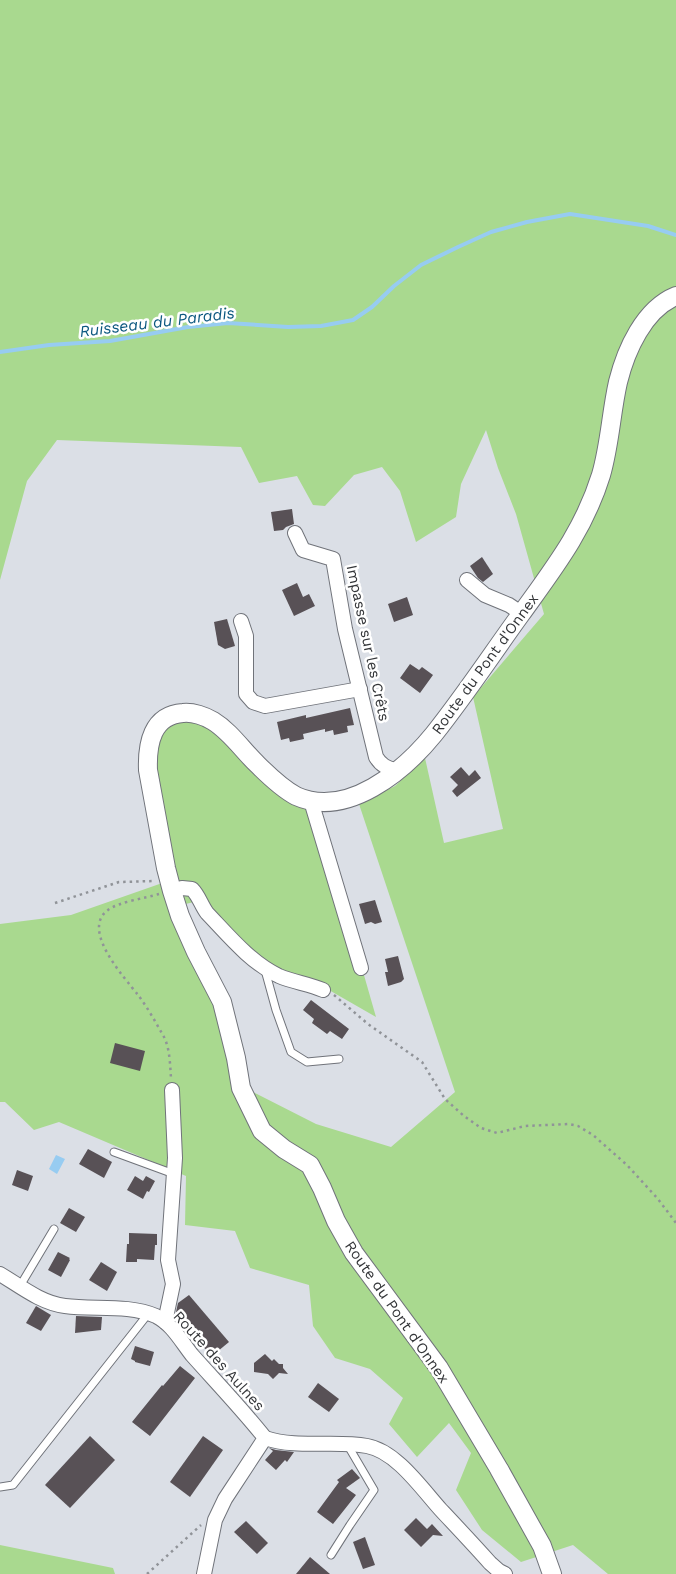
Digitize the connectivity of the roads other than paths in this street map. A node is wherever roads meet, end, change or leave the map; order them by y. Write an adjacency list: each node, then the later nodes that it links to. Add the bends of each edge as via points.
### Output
1 (676, 296): 4 (street, Route du Pont d'Onnex, via 643,321 631,345 618,381 601,475 588,510 566,552)
2 (295, 533): 6 (street, Impasse sur les Crêts, via 303,550 333,559)
3 (466, 580): 4 (street, via 485,595)
4 (521, 614): 7 (street, Route du Pont d'Onnex, via 455,707)
5 (241, 621): 6 (street, via 246,636 246,694 253,702 265,706)
6 (360, 689): 7 (street, Impasse sur les Crêts, via 379,763)
7 (398, 771): 8 (street, Route du Pont d'Onnex, via 355,796 333,802)
8 (311, 800): 9 (street, Route du Pont d'Onnex, via 295,796 277,782 213,721 186,713 165,718 155,727 150,740 148,770); 11 (street)
9 (170, 886): 10 (street, via 192,888 207,913); 28 (street, Route du Pont d'Onnex, via 196,952 222,1002 241,1088 262,1130 310,1165 354,1253 439,1368 499,1469 542,1546)
10 (264, 967): 12 (street, via 281,977); 13 (lane, via 291,1052 308,1062)
11 (360, 968)
12 (323, 990)
13 (339, 1059)
14 (172, 1090): 16 (street)
15 (114, 1152): 16 (lane)
16 (174, 1174): 21 (street, via 168,1260 173,1284)
17 (54, 1228): 19 (lane)
18 (0, 1274): 19 (street, Route des Aulnes)
19 (20, 1286): 20 (street, Route des Aulnes, via 48,1302 64,1306 125,1309)
20 (148, 1314): 21 (street, Route des Aulnes); 24 (lane, via 12,1485)
21 (165, 1322): 22 (street, Route des Aulnes)
22 (265, 1438): 23 (street, via 290,1443); 26 (street, via 215,1520)
23 (346, 1444): 25 (lane, via 374,1490); 27 (street, via 370,1446 395,1460 490,1563)
24 (0, 1487)
25 (332, 1555)
26 (204, 1574)
27 (506, 1574)
28 (552, 1574)

